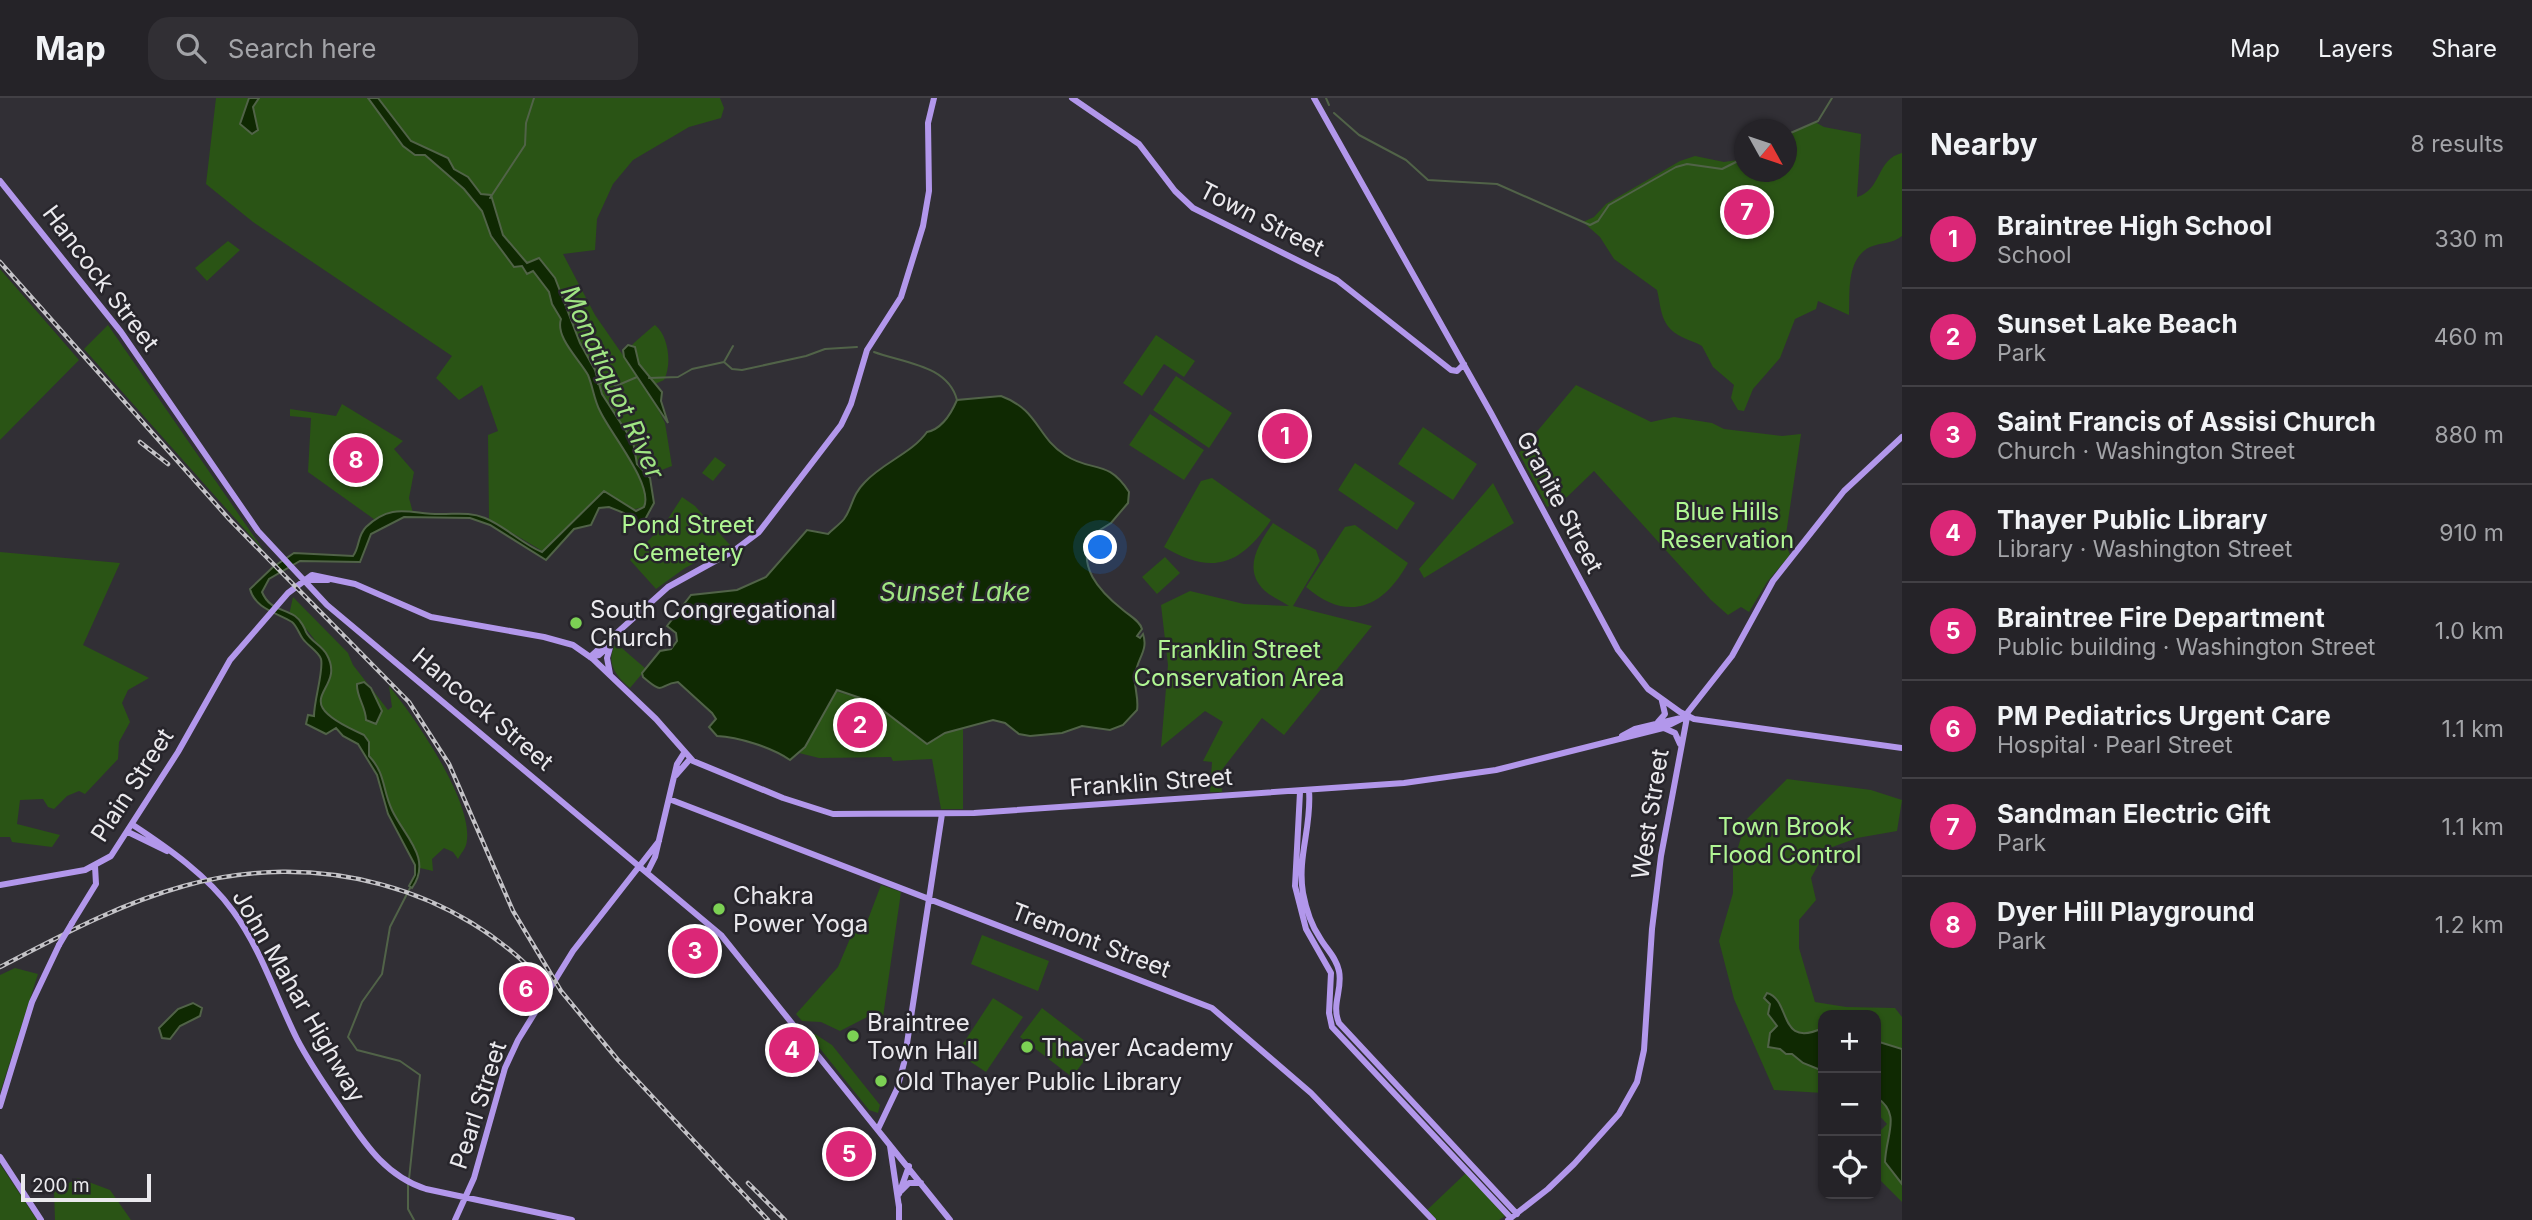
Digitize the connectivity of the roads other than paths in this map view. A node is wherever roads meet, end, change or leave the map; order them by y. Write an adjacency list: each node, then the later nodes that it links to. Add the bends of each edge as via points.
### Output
1 (934, 98): 8 (main road, via 922,230 899,301 865,355 843,420 759,532 672,584)
2 (1072, 98): 5 (main road, Town Street, via 1142,147 1193,208 1332,277 1453,371)
3 (1314, 98): 5 (main road, Granite Street)
4 (0, 181): 7 (main road, Hancock Street, via 121,332 270,544)
5 (1464, 364): 12 (main road, Granite Street, via 1615,645 1634,673)
6 (1902, 438): 13 (main road, West Street, via 1844,491 1773,581 1732,656)
7 (303, 580): 10 (main road, Franklin Street, via 334,579 431,617 554,639); 24 (main road, Plain Street, via 222,671); 29 (main road, Hancock Street)
8 (615, 635): 9 (main road); 10 (main road)
9 (611, 644): 10 (main road); 11 (main road, via 607,662)
10 (590, 657): 11 (main road, Franklin Street)
11 (615, 682): 17 (main road, Franklin Street, via 659,722)
12 (1662, 699): 13 (main road, Granite Street); 14 (main road, via 1665,712)
13 (1687, 716): 14 (main road, Franklin Street); 15 (main road, West Street); 16 (main road, Granite Street)
14 (1660, 725): 15 (main road, via 1675,733); 20 (main road, Franklin Street, via 1474,775)
15 (1681, 746): 43 (main road, West Street, via 1661,856 1637,1082 1619,1114 1583,1155)
16 (1902, 748)
17 (684, 753): 18 (main road, Franklin Street); 19 (main road)
18 (690, 759): 19 (main road); 23 (main road, Franklin Street, via 823,812)
19 (676, 777): 22 (main road)
20 (1309, 791): 21 (main road, Franklin Street); 33 (main road, via 1301,862)
21 (1300, 792): 23 (main road, Franklin Street); 33 (main road, via 1294,869)
22 (670, 799): 26 (main road); 32 (main road, Tremont Street)
23 (942, 814): 32 (main road)
24 (133, 825): 25 (main road, Plain Street); 27 (main road, John Mahar Highway)
25 (128, 832): 27 (main road, John Mahar Highway); 28 (main road, Plain Street, via 114,853)
26 (659, 841): 29 (main road, Pearl Street); 30 (main road)
27 (167, 851): 41 (main road, John Mahar Highway, via 228,903 251,940 308,1059 369,1149 401,1178)
28 (95, 866): 31 (main road); 34 (main road, Plain Street, bridge, via 96,884 32,1002)
29 (639, 867): 30 (main road, Hancock Street); 41 (main road, Pearl Street, via 576,947 519,1040 505,1068)
30 (647, 873): 35 (main road, Hancock Street, via 728,942)
31 (0, 885)
32 (930, 898): 35 (main road, via 903,1068); 49 (main road, Tremont Street, via 1215,1010 1313,1095)
33 (1304, 912): 43 (main road, via 1335,975 1329,1018 1336,1034)
34 (0, 1106)
35 (878, 1129): 36 (main road, Hancock Street)
36 (887, 1140): 38 (main road, Hancock Street); 39 (main road)
37 (0, 1157): 44 (main road)
38 (909, 1166): 39 (main road, via 899,1172); 40 (main road, Hancock Street); 42 (main road)
39 (895, 1182): 42 (main road)
40 (924, 1185): 42 (main road, via 907,1184 900,1193); 48 (main road, Hancock Street)
41 (467, 1198): 45 (main road, Pearl Street); 46 (main road, John Mahar Highway)
42 (899, 1207): 47 (main road)
43 (1512, 1217)
44 (41, 1220)
45 (455, 1220)
46 (572, 1220)
47 (899, 1220)
48 (950, 1220)
49 (1433, 1220)

